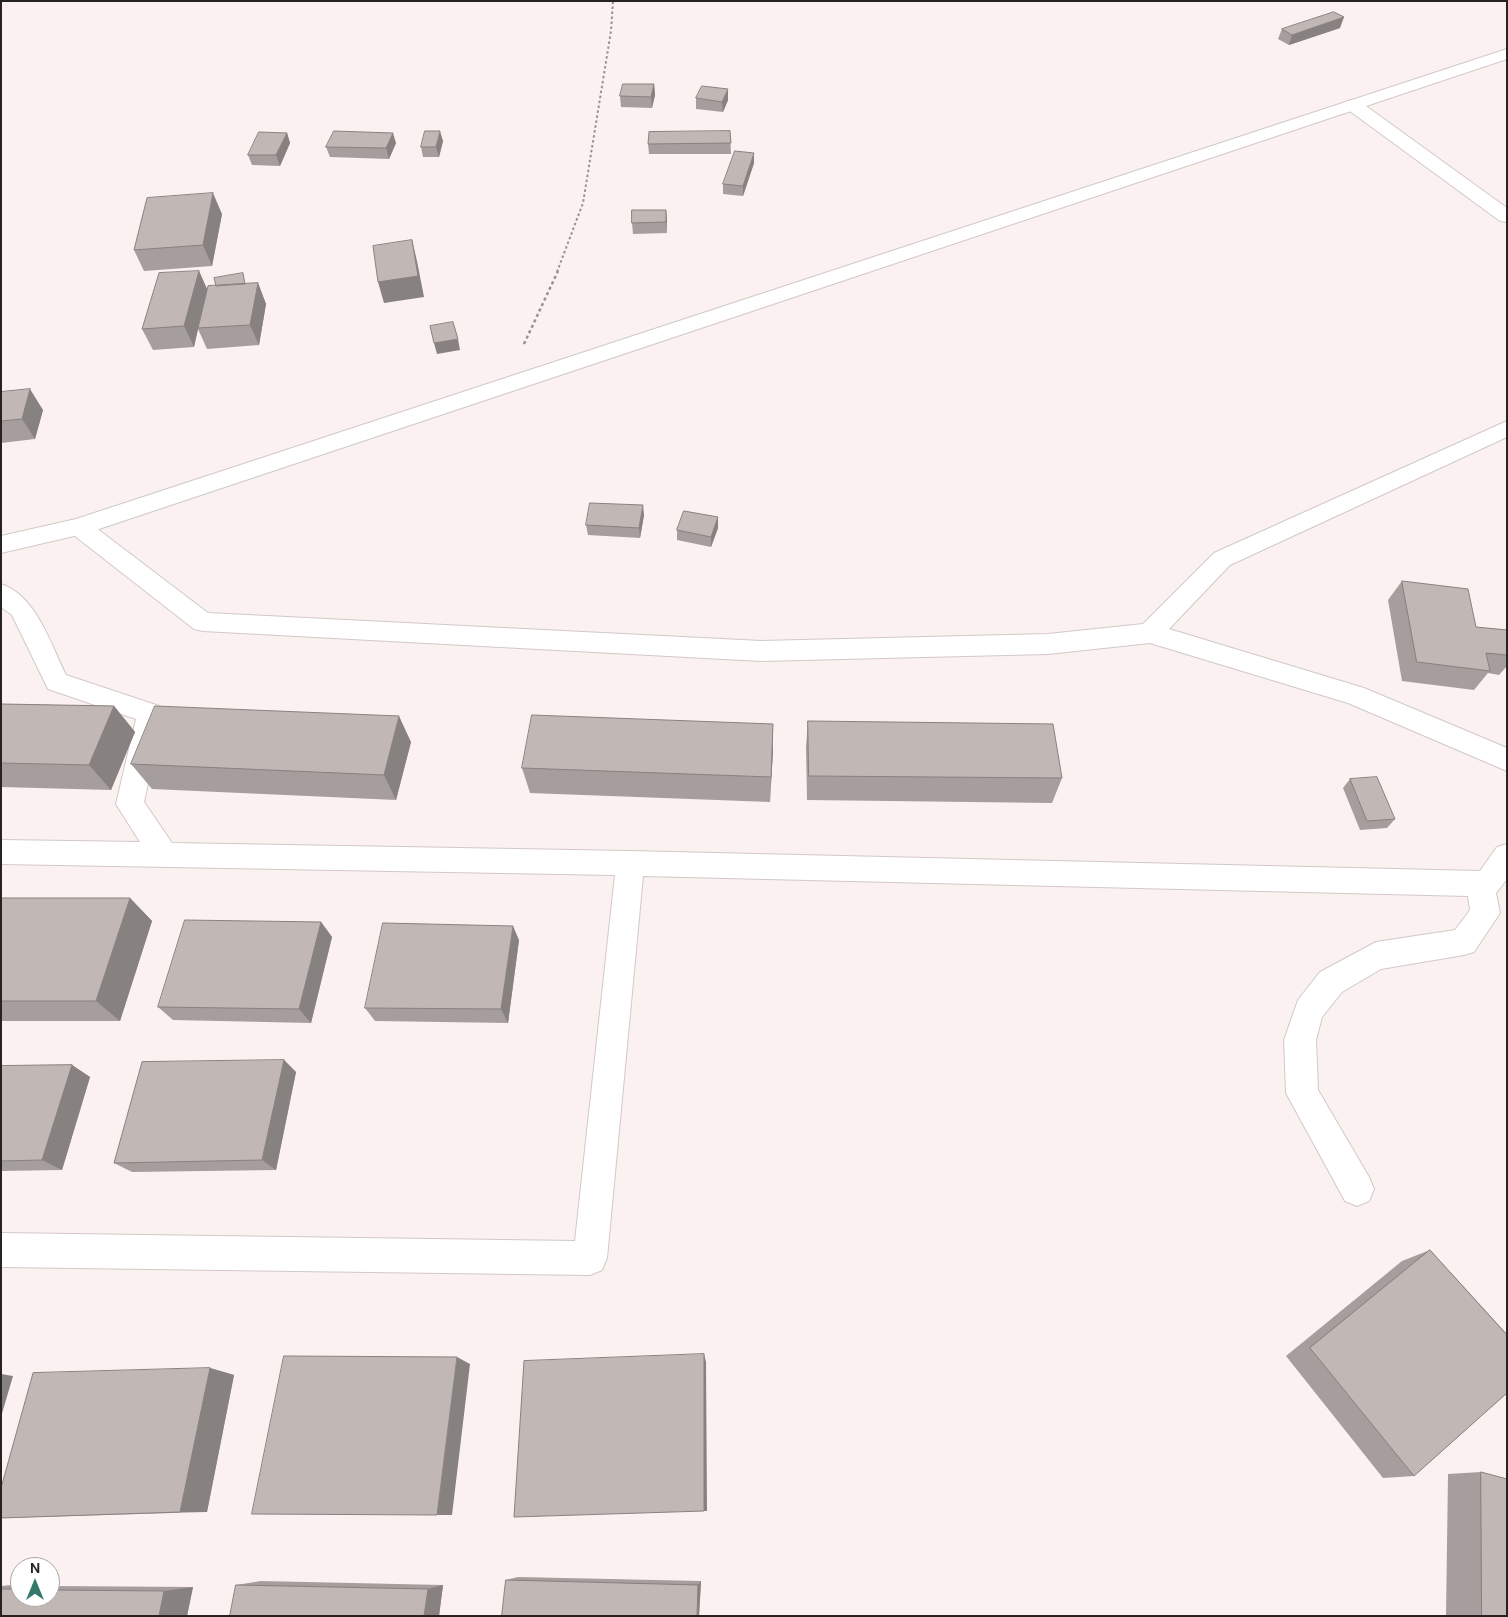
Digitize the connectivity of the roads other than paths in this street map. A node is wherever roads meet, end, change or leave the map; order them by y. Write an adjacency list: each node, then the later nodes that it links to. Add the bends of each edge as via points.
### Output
1 (1507, 54): 2 (street)
2 (1352, 105): 3 (street); 5 (street)
3 (1507, 217)
4 (1507, 428): 8 (street, via 1222,559)
5 (79, 527): 6 (street); 8 (street, via 203,622 760,651 1048,644)
6 (1, 545)
7 (1, 593): 11 (street, via 21,609 57,682 150,713 130,804)
8 (1150, 632): 9 (street, via 1355,695)
9 (1507, 760)
10 (1, 852): 11 (street)
11 (164, 855): 13 (street)
12 (1507, 856): 14 (street, via 1487,884)
13 (630, 863): 14 (street); 16 (street, via 590,1258)
14 (1480, 884): 15 (street, via 1485,913 1464,942 1376,956 1332,982 1309,1010 1300,1040 1302,1093)
15 (1357, 1188)
16 (1, 1250)

